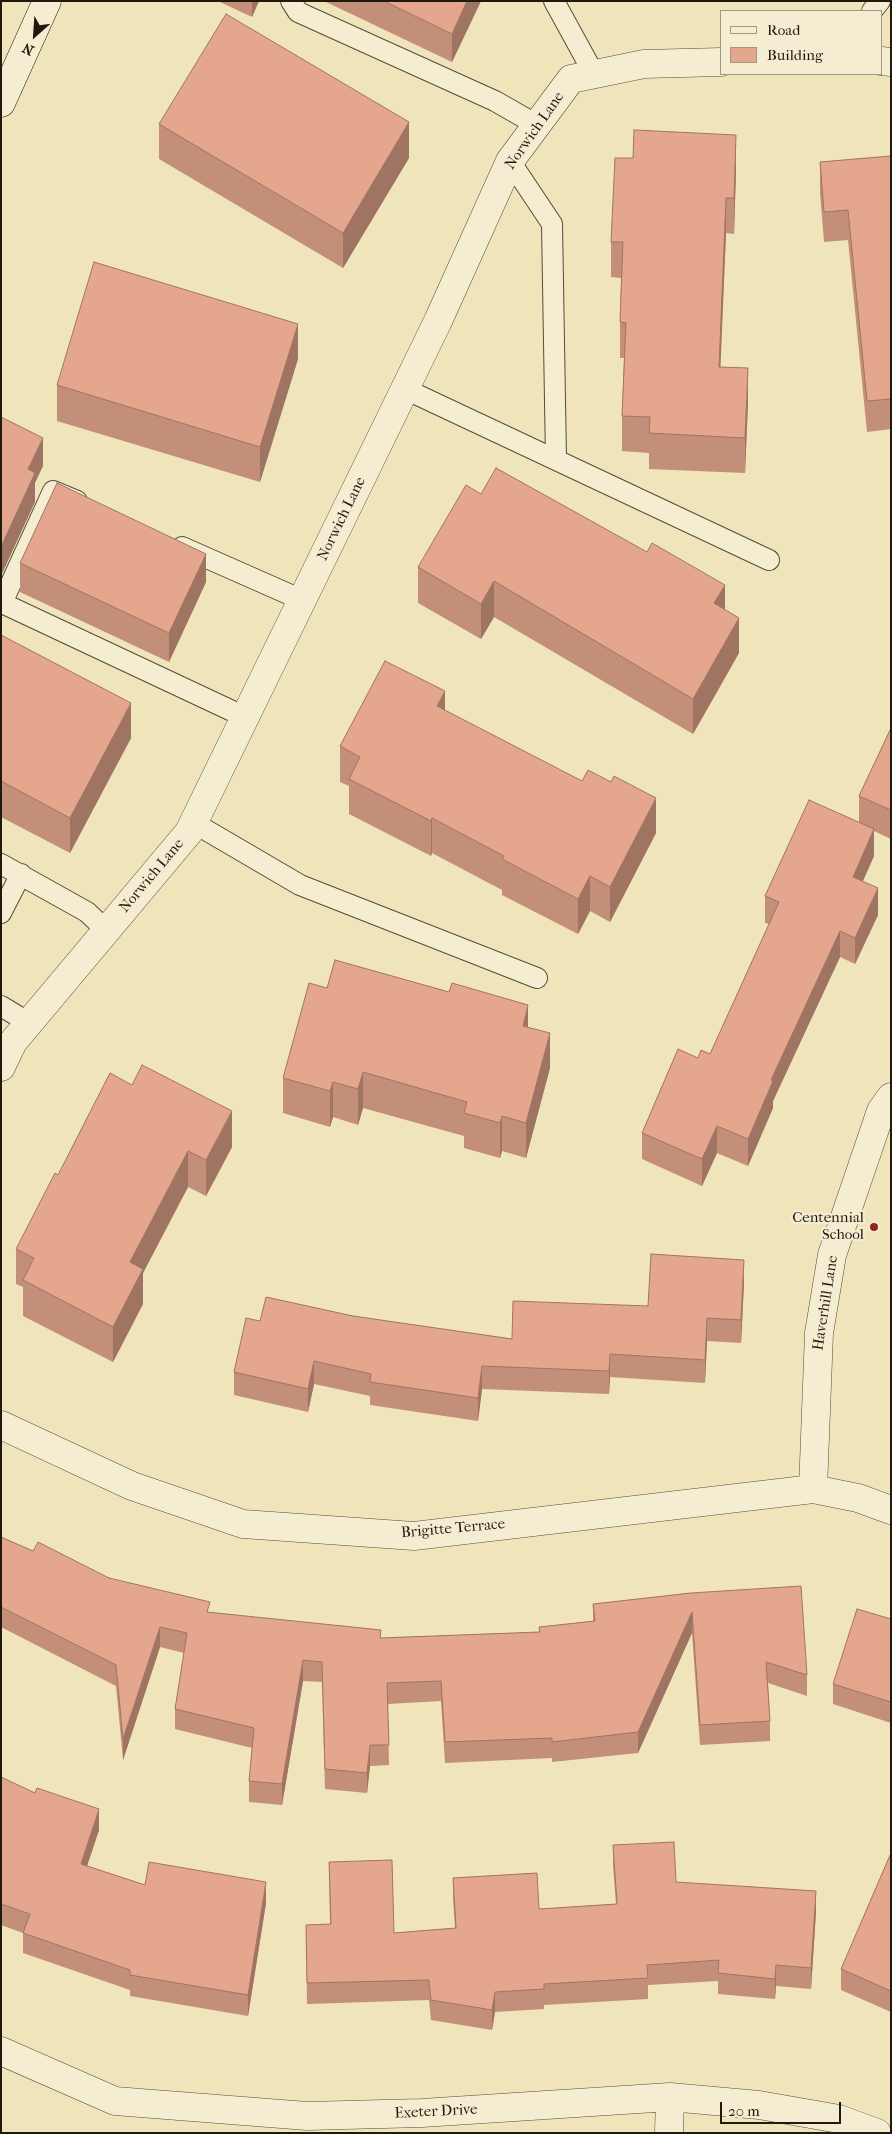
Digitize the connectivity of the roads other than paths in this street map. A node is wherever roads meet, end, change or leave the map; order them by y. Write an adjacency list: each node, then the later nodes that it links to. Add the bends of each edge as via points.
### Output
1 (48, 1): 6 (street)
2 (291, 1): 7 (lane, via 298,12 495,101)
3 (554, 1): 5 (lane)
4 (720, 62): 5 (street, Norwich Lane, via 644,64)
5 (594, 74): 7 (street, Norwich Lane, via 571,79)
6 (1, 103)
7 (537, 125): 8 (street, Norwich Lane)
8 (510, 161): 9 (street, Norwich Lane); 10 (lane, via 552,224)
9 (405, 389): 10 (lane); 14 (street, Norwich Lane)
10 (556, 460): 13 (lane)
11 (97, 510): 15 (lane, via 53,491 2,603)
12 (169, 541): 14 (lane)
13 (769, 560)
14 (302, 600): 15 (street, Norwich Lane)
15 (245, 717): 16 (street, Norwich Lane)
16 (194, 823): 20 (street, Norwich Lane); 21 (lane, via 300,885)
17 (1, 864): 18 (lane)
18 (21, 874): 19 (lane); 20 (lane, via 88,912)
19 (1, 912)
20 (106, 930): 23 (street, Norwich Lane)
21 (537, 978)
22 (1, 1006): 23 (lane)
23 (28, 1023): 24 (street, Norwich Lane, via 13,1042)
24 (1, 1067)
25 (891, 1097): 27 (street, Haverhill Lane, via 881,1111 832,1256 819,1333)
26 (1, 1426): 27 (street, Brigitte Terrace, via 132,1486 252,1525 414,1536)
27 (813, 1489): 28 (street, Brigitte Terrace, via 858,1498)
28 (891, 1510)
29 (1, 2051): 30 (street, Exeter Drive, via 115,2101 307,2116 422,2113)
30 (670, 2097): 31 (street); 32 (street, Exeter Drive, via 759,2105 839,2120)
31 (669, 2133)
32 (877, 2133)

